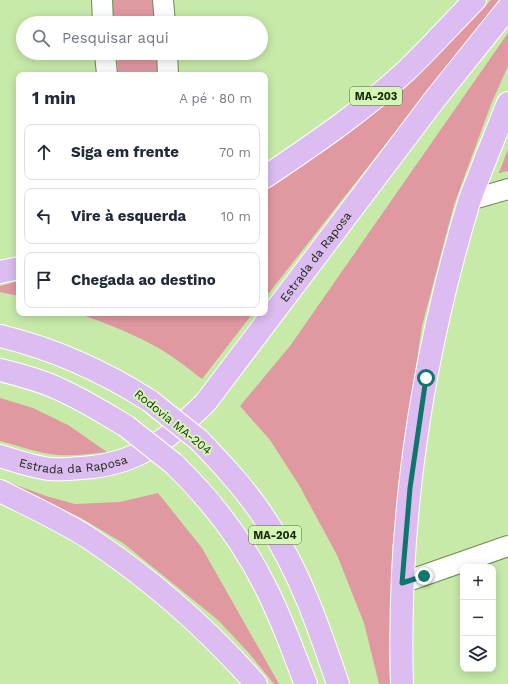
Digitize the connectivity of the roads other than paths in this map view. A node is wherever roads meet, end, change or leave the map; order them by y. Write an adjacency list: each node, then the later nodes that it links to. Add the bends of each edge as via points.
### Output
1 (102, 0): 5 (street)
2 (163, 0): 6 (street)
3 (475, 0): 12 (main road, MA-203, via 407,70 364,108)
4 (508, 8): 19 (main road, Estrada da Raposa, via 435,99 206,402 180,427 143,453 109,465 91,468 51,469)
5 (103, 16)
6 (164, 16)
7 (106, 60): 9 (street)
8 (167, 60): 10 (street)
9 (107, 72)
10 (168, 72)
11 (508, 104): 14 (main road)
12 (268, 175)
13 (508, 189): 14 (street)
14 (470, 200): 22 (main road, via 440,310 424,392 410,488)
15 (16, 269): 16 (main road)
16 (0, 272)
17 (0, 336): 25 (main road, Rodovia MA-204 / MA-204, bridge, via 40,347 106,374 150,401 199,440 221,462 249,496 282,547 305,594)
18 (0, 370): 24 (main road, MA-204, bridge, via 58,389 88,404 126,426 174,464 212,503 254,564)
19 (0, 456)
20 (0, 491): 23 (main road, via 88,538 136,572 200,625)
21 (508, 546): 22 (street)
22 (402, 583): 26 (main road)
23 (256, 684)
24 (306, 684)
25 (338, 684)
26 (402, 684)

